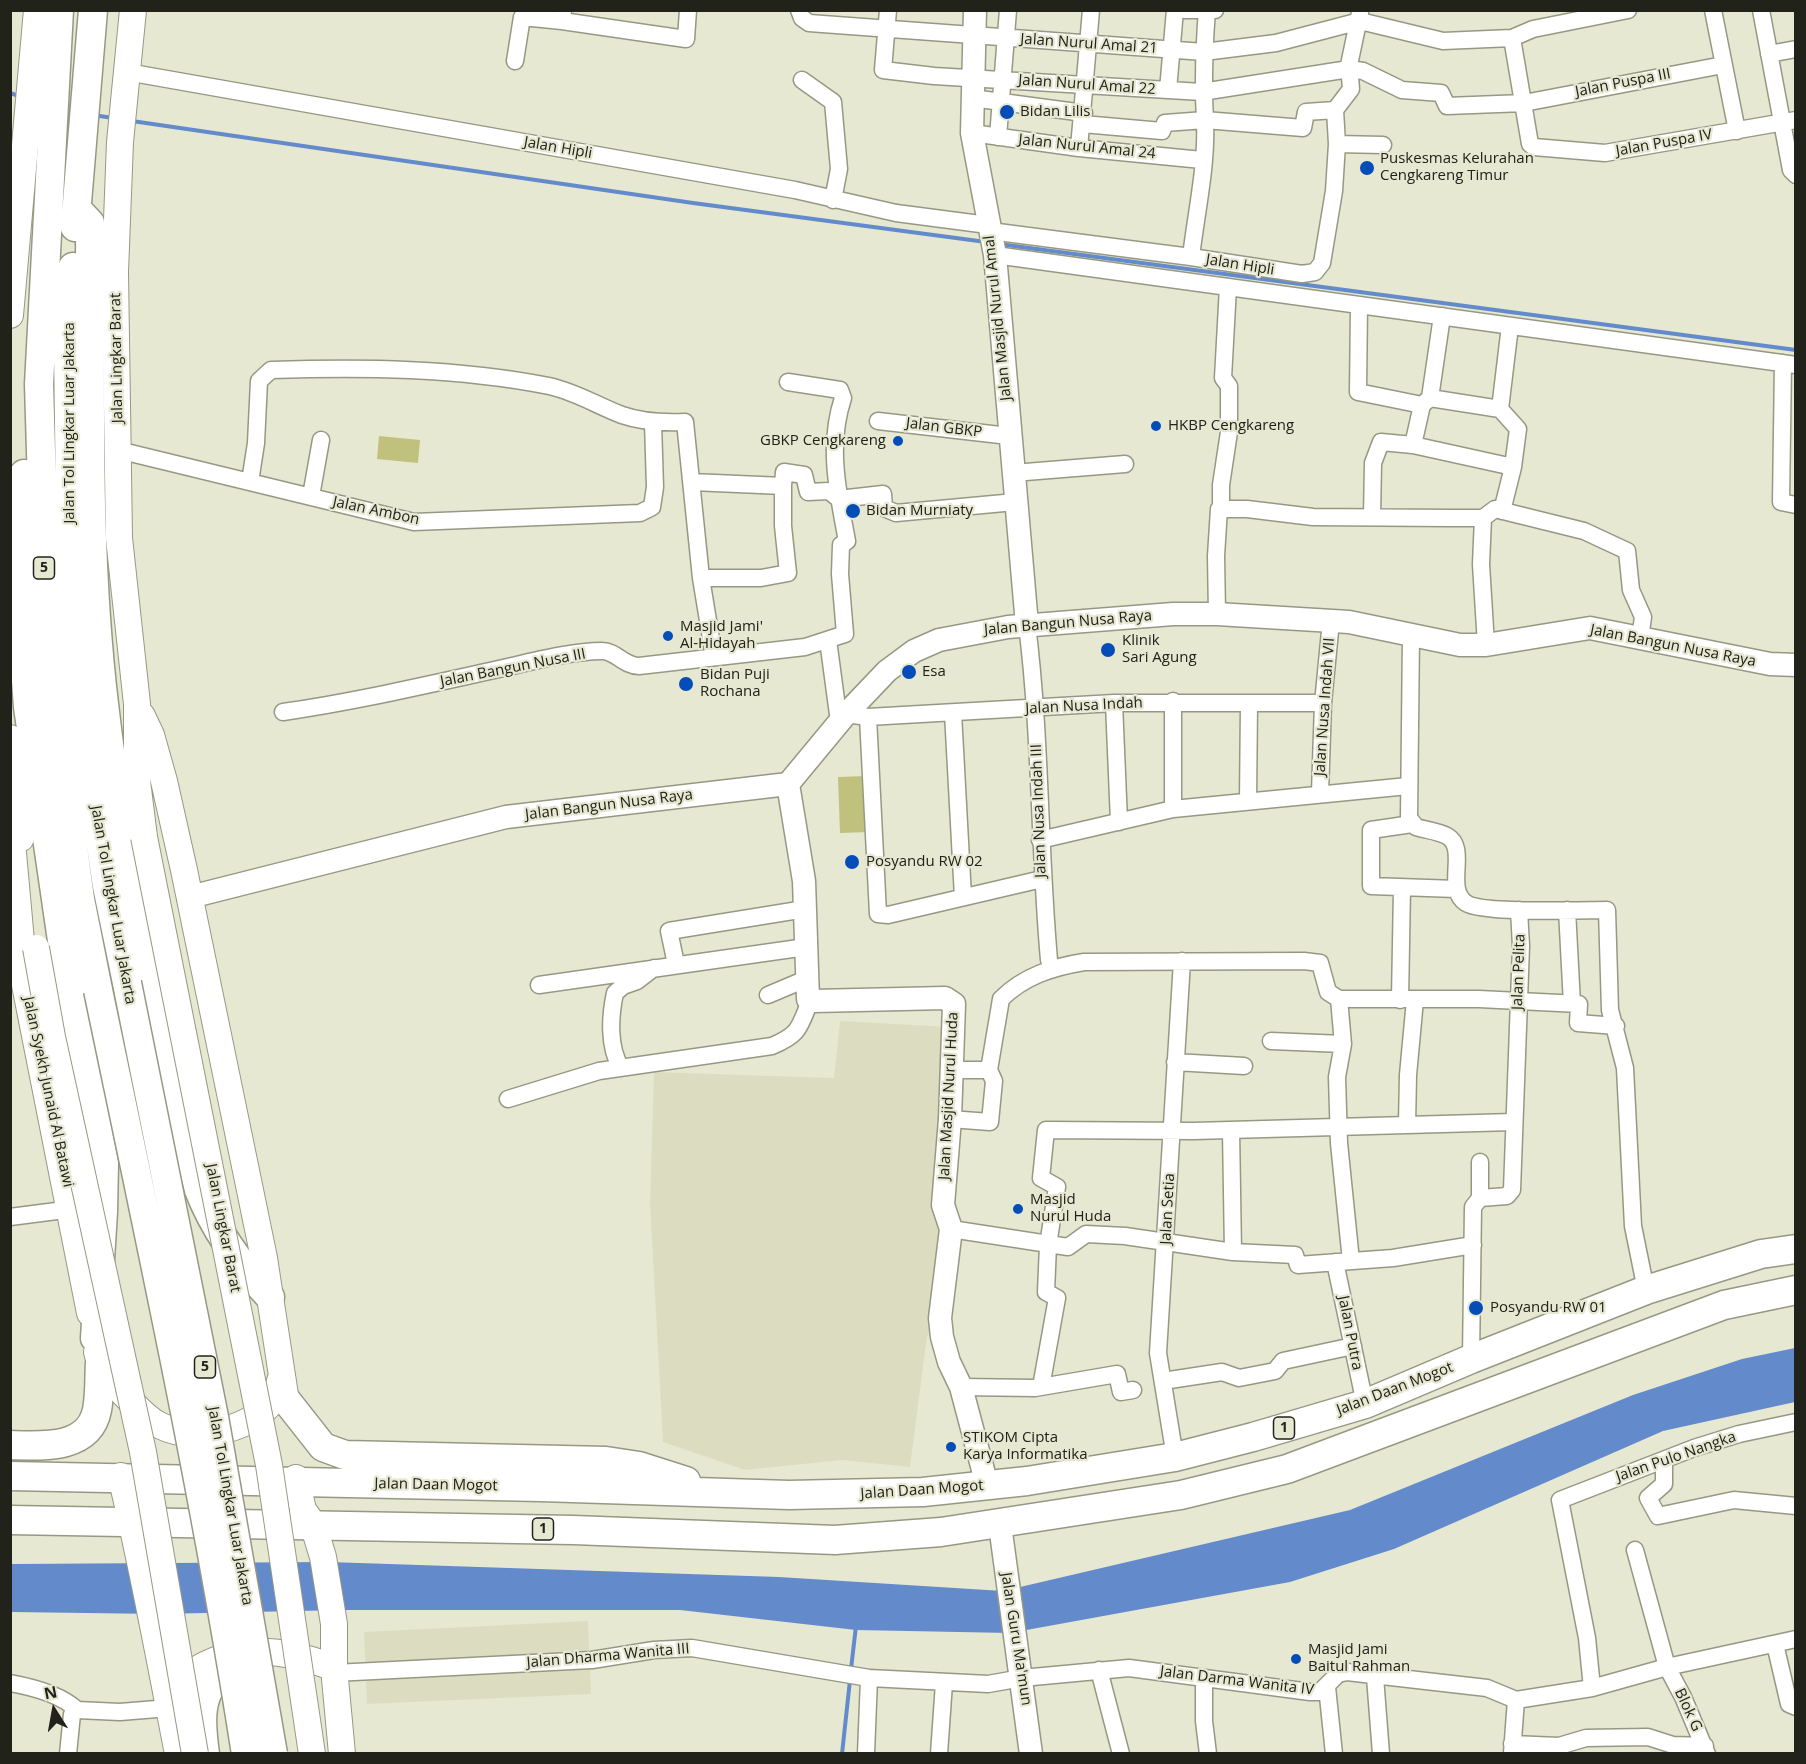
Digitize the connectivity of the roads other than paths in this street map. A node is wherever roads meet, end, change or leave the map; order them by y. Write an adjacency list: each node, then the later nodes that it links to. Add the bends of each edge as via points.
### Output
1 (37, 10): 31 (main road)
2 (59, 10): 31 (highway, Jalan Tol Lingkar Luar Jakarta / 5)
3 (93, 10): 56 (highway, Jalan Tol Lingkar Luar Jakarta / 5)
4 (133, 10): 30 (main road, Jalan Lingkar Barat)
5 (688, 10): 16 (street, via 686,39)
6 (800, 10): 18 (street, Jalan Nurul Amal 21, via 809,23)
7 (975, 10): 19 (street, Jalan Masjid Nurul Amal)
8 (1008, 10): 20 (street)
9 (1091, 10): 22 (street)
10 (1175, 10): 24 (street)
11 (1185, 10): 15 (street)
12 (1628, 10): 21 (street, via 1533,29)
13 (1713, 10): 28 (street)
14 (1761, 10): 26 (street)
15 (1210, 11): 25 (street)
16 (563, 16): 27 (street, via 522,17)
17 (1360, 16): 21 (street, via 1443,41); 25 (street, Jalan Nurul Amal 21, via 1276,43); 29 (street)
18 (887, 19): 19 (street, Jalan Nurul Amal 21, via 936,34); 35 (street, via 883,70 934,76)
19 (974, 35): 20 (street, Jalan Nurul Amal 21); 35 (street, Jalan Masjid Nurul Amal)
20 (1006, 38): 22 (street, Jalan Nurul Amal 21); 32 (street)
21 (1512, 38): 39 (street)
22 (1088, 45): 24 (street, Jalan Nurul Amal 21); 34 (street)
23 (1796, 49): 26 (street)
24 (1171, 50): 25 (street, Jalan Nurul Amal 21); 36 (street)
25 (1204, 52): 37 (street)
26 (1769, 54): 43 (street)
27 (515, 61)
28 (1723, 65): 39 (street, Jalan Puspa III); 45 (street)
29 (1349, 69): 37 (street, Jalan Nurul Amal 22); 39 (street, Jalan Puspa III, via 1363,71 1402,90 1440,93 1447,106); 40 (street, via 1352,89)
30 (127, 72): 55 (street, Jalan Hipli, via 795,190); 74 (main road, Jalan Lingkar Barat, via 115,272)
31 (44, 75): 48 (highway, Jalan Tol Lingkar Luar Jakarta / 5)
32 (1003, 79): 34 (street, Jalan Nurul Amal 22); 35 (street, Jalan Nurul Amal 22); 38 (street)
33 (802, 80): 55 (street, via 833,102 839,169)
34 (1086, 83): 36 (street, Jalan Nurul Amal 22); 41 (street)
35 (972, 87): 38 (street); 46 (street, Jalan Masjid Nurul Amal)
36 (1168, 90): 37 (street, Jalan Nurul Amal 22)
37 (1202, 92): 42 (street)
38 (1000, 102): 41 (street); 47 (street)
39 (1524, 103): 45 (street, Jalan Puspa IV, via 1531,146 1605,153)
40 (1335, 110): 42 (street, via 1306,112 1303,128); 49 (street)
41 (1083, 119): 44 (street); 51 (street)
42 (1205, 120): 44 (street, via 1165,123); 53 (street)
43 (1789, 121): 45 (street, Jalan Puspa IV); 54 (street)
44 (1162, 131): 52 (street)
45 (1737, 131)
46 (972, 133): 47 (street, Jalan Nurul Amal 24); 57 (street, Jalan Masjid Nurul Amal)
47 (998, 137): 51 (street, Jalan Nurul Amal 24)
48 (39, 139): 61 (main road); 66 (highway, Jalan Tol Lingkar Luar Jakarta / 5)
49 (1337, 144): 50 (street); 58 (street, Jalan Hipli, via 1334,191 1319,269 1302,274)
50 (1383, 145)
51 (1080, 148): 52 (street, Jalan Nurul Amal 24)
52 (1159, 155): 53 (street, Jalan Nurul Amal 24)
53 (1202, 160): 58 (street)
54 (1793, 173)
55 (833, 200): 57 (street, Jalan Hipli, via 933,220)
56 (76, 209): 167 (highway, via 90,223 93,558 104,702 130,886 200,1190 220,1234); 220 (highway, Jalan Tol Lingkar Luar Jakarta / 5, bridge, via 68,347 72,647 107,886 214,1416)
57 (992, 240): 58 (street, Jalan Hipli); 59 (street); 71 (street, Jalan Masjid Nurul Amal)
58 (1191, 257)
59 (1228, 287): 60 (street); 85 (street, via 1223,378 1229,386 1229,432)
60 (1359, 305): 62 (street); 67 (street, via 1358,392)
61 (10, 315)
62 (1442, 316): 63 (street); 67 (street)
63 (1510, 326): 64 (street); 68 (street)
64 (1789, 364): 84 (street, via 1781,502)
65 (788, 382): 82 (street, via 840,390 843,398 835,423 834,465)
66 (39, 384): 169 (highway, via 24,456 20,601 28,707 64,956 104,1163); 219 (highway, Jalan Tol Lingkar Luar Jakarta / 5, bridge, via 47,655 80,899 163,1300)
67 (1426, 401): 68 (street); 73 (street)
68 (1500, 409): 76 (street, via 1518,429)
69 (878, 421): 71 (street, Jalan GBKP)
70 (653, 423): 78 (street, via 553,387 504,378 366,367 271,370 259,381); 79 (street, via 685,422); 81 (street, Jalan Ambon, via 655,487 652,507 640,513 414,522)
71 (1010, 436): 77 (street, Jalan Masjid Nurul Amal)
72 (321, 440): 81 (street)
73 (1413, 445): 76 (street); 87 (street, via 1382,442 1373,463)
74 (118, 450): 78 (street, Jalan Ambon); 101 (main road, Jalan Lingkar Barat, via 119,538)
75 (1125, 464): 77 (street)
76 (1514, 466): 86 (street)
77 (1013, 473): 83 (street, Jalan Masjid Nurul Amal)
78 (250, 482): 81 (street, Jalan Ambon)
79 (692, 482): 80 (street); 89 (street)
80 (783, 486): 82 (street, via 784,472 804,475 808,492 829,491); 89 (street, via 788,573 761,578)
81 (311, 496)
82 (839, 499): 83 (street, via 882,494 884,508 896,513); 95 (street, Jalan Bangun Nusa III, via 847,541 841,545 840,574 845,634)
83 (1015, 502): 92 (street, Jalan Masjid Nurul Amal)
84 (1796, 505)
85 (1221, 509): 87 (street, via 1313,517); 90 (street, via 1216,545)
86 (1502, 511): 88 (street, via 1495,509); 94 (street, via 1584,531 1628,551 1631,590 1643,617)
87 (1372, 516): 88 (street)
88 (1483, 518): 96 (street, via 1481,564)
89 (700, 578): 97 (street)
90 (1217, 614): 91 (street, Jalan Bangun Nusa Raya); 92 (street, Jalan Bangun Nusa Raya)
91 (1331, 621): 93 (street, Jalan Bangun Nusa Raya); 103 (street, Jalan Nusa Indah VII)
92 (1027, 625): 104 (street, Jalan Nusa Indah III); 107 (street, Jalan Bangun Nusa Raya, via 966,633 914,651 888,671)
93 (1411, 635): 96 (street, Jalan Bangun Nusa Raya, via 1460,645); 110 (street)
94 (1640, 638): 96 (street, Jalan Bangun Nusa Raya, via 1590,628); 98 (street, Jalan Bangun Nusa Raya, via 1770,664)
95 (828, 640): 97 (street, Jalan Bangun Nusa III, via 805,647); 107 (street)
96 (1486, 645)
97 (714, 657): 105 (street, Jalan Bangun Nusa III, via 633,666 610,652 599,651)
98 (1796, 665)
99 (1173, 701): 100 (street, Jalan Nusa Indah); 102 (street, Jalan Nusa Indah); 113 (street)
100 (1114, 703): 104 (street, Jalan Nusa Indah); 115 (street)
101 (137, 704): 121 (main road, Jalan Lingkar Barat, via 151,735 164,782); 221 (main road, Jalan Lingkar Barat, bridge, via 137,781 144,837 269,1465)
102 (1249, 704): 103 (street, Jalan Nusa Indah); 112 (street)
103 (1323, 704): 111 (street, Jalan Nusa Indah VII)
104 (1036, 709): 106 (street, Jalan Nusa Indah); 117 (street, Jalan Nusa Indah III)
105 (283, 712)
106 (954, 713): 107 (street, Jalan Nusa Indah); 122 (street)
107 (851, 718): 109 (street, Jalan Bangun Nusa Raya); 122 (street, via 881,916)
108 (10, 738): 217 (main road, bridge, via 36,948 52,1037 143,1452)
109 (788, 784): 121 (street, Jalan Bangun Nusa Raya, via 506,817); 123 (street, via 800,844)
110 (1408, 786): 111 (street); 116 (street)
111 (1320, 793): 112 (street)
112 (1248, 801): 113 (street)
113 (1173, 809): 115 (street)
114 (10, 820): 132 (main road, Jalan Syekh Junaid Al Batawi)
115 (1119, 822): 117 (street)
116 (1412, 824): 119 (street, via 1371,830 1371,886); 120 (street, via 1448,836 1455,845)
117 (1040, 840): 118 (street, Jalan Nusa Indah III)
118 (1041, 879): 122 (street); 127 (street, Jalan Nusa Indah III)
119 (1402, 888): 120 (street); 136 (street)
120 (1456, 889): 124 (street, via 1467,904)
121 (190, 897): 167 (main road, Jalan Lingkar Barat)
122 (963, 897)
123 (805, 909): 126 (street); 129 (street, via 669,931)
124 (1520, 910): 125 (street); 137 (street, Jalan Pelita)
125 (1567, 910): 138 (street); 139 (street, via 1607,910 1610,1010)
126 (806, 947): 129 (street); 133 (street)
127 (1049, 960)
128 (1182, 961): 135 (street, via 1320,963 1328,992); 142 (street, Jalan Setia); 146 (street, via 1084,962 1034,975 999,1003)
129 (676, 964): 130 (street)
130 (655, 968): 131 (street); 144 (street, via 615,993 611,1023 614,1055)
131 (539, 985)
132 (18, 986): 156 (main road, Jalan Syekh Junaid Al Batawi)
133 (808, 990): 134 (street); 144 (street, via 798,1030 791,1038 772,1046); 145 (street, Jalan Masjid Nurul Huda, via 952,1000)
134 (768, 995)
135 (1339, 999): 136 (street); 141 (street, Jalan Putra)
136 (1408, 1000): 137 (street); 150 (street)
137 (1518, 1000): 138 (street); 149 (street, Jalan Pelita)
138 (1572, 1004): 139 (street, via 1579,1004 1578,1023)
139 (1616, 1026): 165 (street, via 1628,1090 1633,1226)
140 (1271, 1041): 141 (street)
141 (1343, 1044): 151 (street, Jalan Putra, via 1337,1077)
142 (1175, 1062): 143 (street); 153 (street, Jalan Setia)
143 (1244, 1066)
144 (621, 1068): 147 (street)
145 (952, 1070): 146 (street); 148 (street, Jalan Masjid Nurul Huda)
146 (989, 1070): 148 (street, via 994,1081 990,1122)
147 (508, 1099)
148 (950, 1119): 158 (street, Jalan Masjid Nurul Huda, via 943,1205)
149 (1513, 1122): 150 (street); 155 (street, Jalan Pelita, via 1511,1192 1504,1197)
150 (1407, 1125): 151 (street)
151 (1339, 1126): 152 (street); 164 (street, Jalan Putra)
152 (1231, 1130): 153 (street); 163 (street)
153 (1171, 1131): 159 (street, Jalan Setia); 160 (street, via 1046,1130 1041,1179 1057,1187)
154 (1480, 1162): 155 (street)
155 (1480, 1198): 161 (street, via 1473,1207)
156 (72, 1209): 157 (street); 169 (main road, Jalan Syekh Junaid Al Batawi)
157 (10, 1217)
158 (951, 1228): 160 (street); 172 (street, Jalan Masjid Nurul Huda, via 940,1318 949,1362)
159 (1167, 1244): 160 (street, via 1086,1234 1068,1247); 163 (street); 171 (street, Jalan Setia, via 1158,1337)
160 (1048, 1245): 173 (street, via 1046,1292 1057,1298)
161 (1473, 1245): 164 (street); 170 (street)
162 (1796, 1249): 165 (highway, Jalan Daan Mogot / 1, via 1761,1254)
163 (1233, 1252): 164 (street, via 1295,1255 1298,1265)
164 (1343, 1262): 168 (street, Jalan Putra)
165 (1646, 1290): 170 (highway, Jalan Daan Mogot / 1)
166 (1796, 1290): 192 (highway, 1, via 1724,1305 1287,1469 1181,1495)
167 (270, 1297): 174 (main road, Jalan Lingkar Barat)
168 (1353, 1346): 171 (street, via 1283,1361 1275,1371 1239,1378 1222,1372); 176 (street, Jalan Putra)
169 (97, 1350): 174 (main road, via 127,1398 157,1425 174,1431 221,1430 250,1420); 178 (highway, via 97,1410 83,1434 66,1443)
170 (1471, 1359): 176 (highway, Jalan Daan Mogot / 1)
171 (1163, 1381): 179 (street, Jalan Setia)
172 (961, 1387): 173 (street); 185 (street, Jalan Masjid Nurul Huda)
173 (1041, 1387): 175 (street, via 1118,1374 1121,1392)
174 (283, 1389): 180 (highway, via 323,1447 345,1455)
175 (1132, 1390)
176 (1365, 1404): 179 (highway, Jalan Daan Mogot / 1)
177 (1796, 1422): 181 (street, Jalan Pulo Nangka, via 1739,1434)
178 (10, 1445)
179 (1175, 1457): 185 (highway, Jalan Daan Mogot / 1)
180 (582, 1460): 186 (highway); 187 (highway, via 639,1466)
181 (1664, 1461): 188 (street, via 1664,1485 1648,1498 1658,1516 1734,1500); 207 (street, Jalan Pulo Nangka, via 1560,1500 1587,1638)
182 (10, 1476): 183 (highway, Jalan Daan Mogot / 1)
183 (121, 1478): 184 (highway, Jalan Daan Mogot / 1); 190 (main road)
184 (296, 1481): 186 (highway, Jalan Daan Mogot / 1); 191 (main road, via 303,1510)
185 (987, 1485): 187 (highway, Jalan Daan Mogot / 1, via 923,1492)
186 (541, 1486): 187 (highway, Jalan Daan Mogot / 1)
187 (747, 1495)
188 (1796, 1506)
189 (10, 1520): 190 (highway, 1)
190 (131, 1523): 191 (highway, 1); 209 (main road, via 141,1554)
191 (314, 1524): 192 (highway, 1, via 835,1540); 198 (main road, via 334,1624)
192 (1000, 1525): 202 (street, Jalan Guru Ma'mun)
193 (1635, 1550): 197 (street, Blok G)
194 (1796, 1640): 195 (street)
195 (1775, 1644): 197 (street); 208 (street)
196 (238, 1653): 198 (main road, via 271,1650 303,1655); 209 (main road, via 187,1673); 218 (highway, via 214,1678 206,1694 201,1711)
197 (1667, 1668): 207 (street); 214 (street, Blok G)
198 (334, 1670): 201 (street, Jalan Dharma Wanita III, via 592,1660 692,1648); 222 (main road)
199 (1099, 1670): 202 (street, Jalan Darma Wanita IV); 203 (street, Jalan Darma Wanita IV, via 1129,1668); 226 (street)
200 (1375, 1677): 206 (street, Jalan Darma Wanita IV, via 1347,1672 1338,1674); 210 (street, Jalan Darma Wanita IV, via 1487,1688); 229 (street)
201 (863, 1678): 205 (street, Jalan Dharma Wanita III); 223 (street)
202 (1022, 1678): 205 (street, Jalan Dharma Wanita III, via 988,1684); 225 (street, Jalan Guru Ma'mun)
203 (1204, 1680): 206 (street, Jalan Darma Wanita IV, via 1310,1692); 227 (street)
204 (10, 1683): 212 (street, via 28,1686 70,1703)
205 (944, 1683): 224 (street)
206 (1327, 1687): 228 (street)
207 (1592, 1688): 210 (street)
208 (1790, 1688): 211 (street, via 1789,1704)
209 (167, 1700): 212 (street, via 120,1712); 216 (main road)
210 (1516, 1700): 213 (street)
211 (1796, 1707)
212 (77, 1710): 215 (street, via 69,1722)
213 (1512, 1749): 214 (street, via 1560,1746 1586,1738 1648,1737)
214 (1706, 1750)
215 (68, 1754)
216 (178, 1754)
217 (195, 1754)
218 (205, 1754)
219 (246, 1754)
220 (273, 1754)
221 (312, 1754)
222 (342, 1754)
223 (866, 1754)
224 (939, 1754)
225 (1032, 1754)
226 (1121, 1754)
227 (1208, 1754)
228 (1334, 1754)
229 (1381, 1754)

